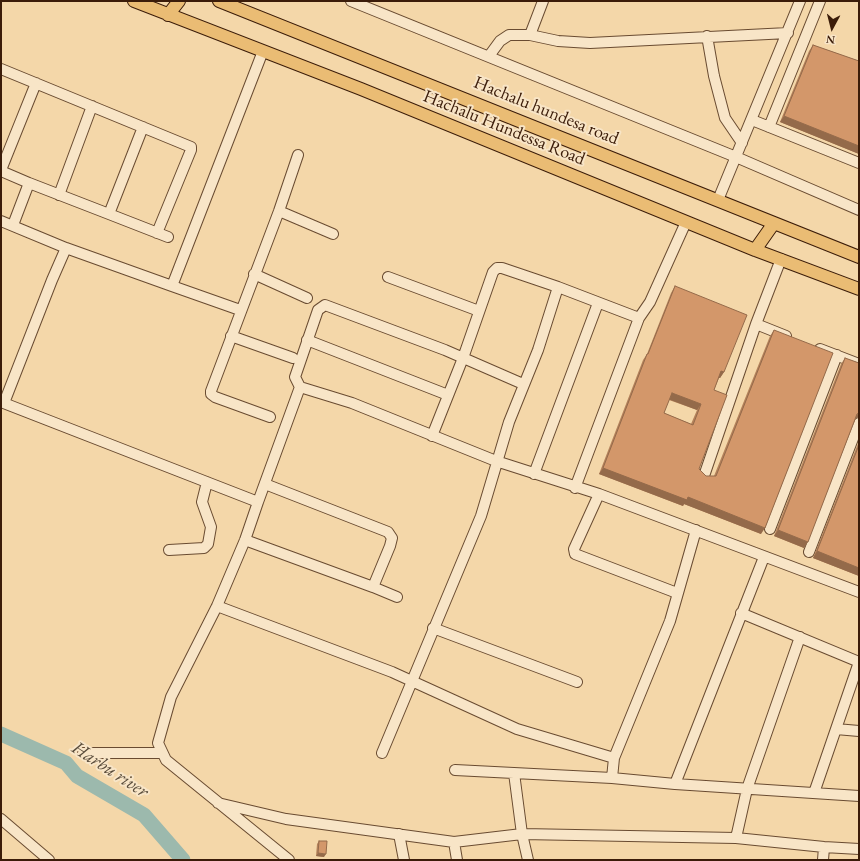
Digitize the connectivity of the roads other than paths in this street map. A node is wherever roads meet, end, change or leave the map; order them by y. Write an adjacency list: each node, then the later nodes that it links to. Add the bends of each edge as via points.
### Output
1 (134, 1): 8 (main road, Hachalu Hundessa Road)
2 (180, 1): 8 (main road)
3 (219, 1): 29 (main road, Hachalu hundesa road)
4 (351, 1): 15 (street)
5 (543, 1): 10 (street)
6 (800, 1): 9 (street)
7 (820, 1): 12 (street)
8 (168, 15): 14 (main road, Hachalu Hundessa Road)
9 (788, 32): 11 (street); 19 (street)
10 (530, 35): 11 (street, via 558,41 590,43); 15 (street, via 506,35)
11 (707, 36): 22 (street, via 725,118)
12 (803, 42): 13 (street); 21 (street)
13 (817, 47)
14 (263, 51): 34 (main road, Hachalu Hundessa Road); 46 (street)
15 (489, 56): 24 (street)
16 (1, 69): 17 (street)
17 (36, 83): 18 (street); 26 (street)
18 (92, 106): 20 (street); 28 (street)
19 (752, 120): 21 (street); 22 (street)
20 (143, 127): 32 (street); 37 (street, via 191,148)
21 (770, 127): 25 (street)
22 (742, 143): 24 (street)
23 (298, 155): 31 (street)
24 (736, 157): 29 (street); 30 (street)
25 (859, 163)
26 (1, 170): 27 (street)
27 (28, 183): 28 (street); 36 (street)
28 (58, 195): 32 (street)
29 (718, 200): 35 (main road, Hachalu hundesa road)
30 (859, 210)
31 (279, 211): 38 (street); 44 (street)
32 (109, 214): 37 (street)
33 (1, 221): 36 (street)
34 (686, 222): 41 (main road, Hachalu Hundessa Road); 53 (street, via 650,302)
35 (774, 223): 41 (main road); 42 (main road, Hachalu hundesa road)
36 (13, 225): 40 (street)
37 (157, 233): 39 (street)
38 (333, 234)
39 (168, 237)
40 (66, 248): 46 (street); 66 (street)
41 (755, 250): 43 (main road, Hachalu Hundessa Road)
42 (859, 257)
43 (781, 259): 48 (main road, Hachalu Hundessa Road); 54 (street)
44 (254, 274): 49 (street); 51 (street)
45 (388, 277): 52 (street)
46 (172, 286): 51 (street)
47 (558, 287): 50 (street); 52 (street, via 497,268 492,272); 63 (street, via 538,350)
48 (859, 289)
49 (307, 298)
50 (598, 303): 53 (street); 71 (street)
51 (240, 310): 55 (street)
52 (479, 311): 61 (street)
53 (639, 318): 75 (street)
54 (756, 324): 56 (street); 72 (street)
55 (231, 336): 60 (street); 67 (street, via 211,394)
56 (793, 338)
57 (307, 340): 61 (street, via 318,310 325,305); 64 (street, via 295,377); 65 (street)
58 (808, 344): 59 (street)
59 (837, 355): 62 (street); 78 (street)
60 (293, 358)
61 (463, 358): 63 (street); 65 (street)
62 (859, 364)
63 (523, 384): 70 (street)
64 (300, 387): 69 (street, via 352,403); 74 (street)
65 (448, 394): 69 (street)
66 (3, 403): 73 (street)
67 (270, 417)
68 (859, 423): 82 (street)
69 (432, 436): 70 (street)
70 (496, 461): 71 (street); 90 (street, via 482,516)
71 (534, 474): 75 (street)
72 (704, 476)
73 (207, 482): 77 (street); 81 (street, via 202,502 211,527 208,544 204,548)
74 (265, 484): 77 (street); 84 (street, via 388,532 392,538 390,546)
75 (575, 488): 76 (street)
76 (599, 494): 79 (street); 86 (street, via 574,549 575,554)
77 (258, 502): 80 (street)
78 (770, 529)
79 (696, 530): 83 (street); 86 (street)
80 (245, 540): 84 (street); 88 (street)
81 (169, 550)
82 (809, 552)
83 (764, 556): 85 (street); 89 (street)
84 (373, 587): 87 (street)
85 (859, 592)
86 (676, 593): 100 (street, via 670,621)
87 (397, 597)
88 (217, 606): 93 (street); 98 (street, via 171,697 158,743)
89 (741, 613): 91 (street); 104 (street)
90 (433, 628): 93 (street); 94 (street)
91 (800, 637): 92 (street); 105 (street)
92 (859, 662): 95 (street)
93 (412, 681): 99 (street); 100 (street, via 517,729)
94 (577, 682)
95 (836, 729): 96 (street); 106 (street)
96 (859, 731)
97 (83, 753): 98 (street)
98 (161, 753): 108 (street)
99 (382, 753)
100 (614, 758): 103 (street)
101 (455, 770): 102 (street)
102 (514, 773): 103 (street); 111 (street)
103 (612, 778): 104 (street)
104 (675, 784): 105 (street)
105 (747, 789): 106 (street); 112 (street)
106 (814, 793): 107 (street)
107 (859, 796)
108 (218, 803): 110 (street, via 286,819); 117 (street)
109 (1, 819): 116 (street)
110 (399, 834): 113 (street); 118 (street)
111 (522, 834): 112 (street); 113 (street); 120 (street)
112 (736, 838): 114 (street)
113 (454, 842): 119 (street)
114 (824, 847): 115 (street); 121 (street)
115 (859, 849)
116 (49, 860)
117 (289, 860)
118 (404, 860)
119 (457, 860)
120 (528, 860)
121 (823, 860)

